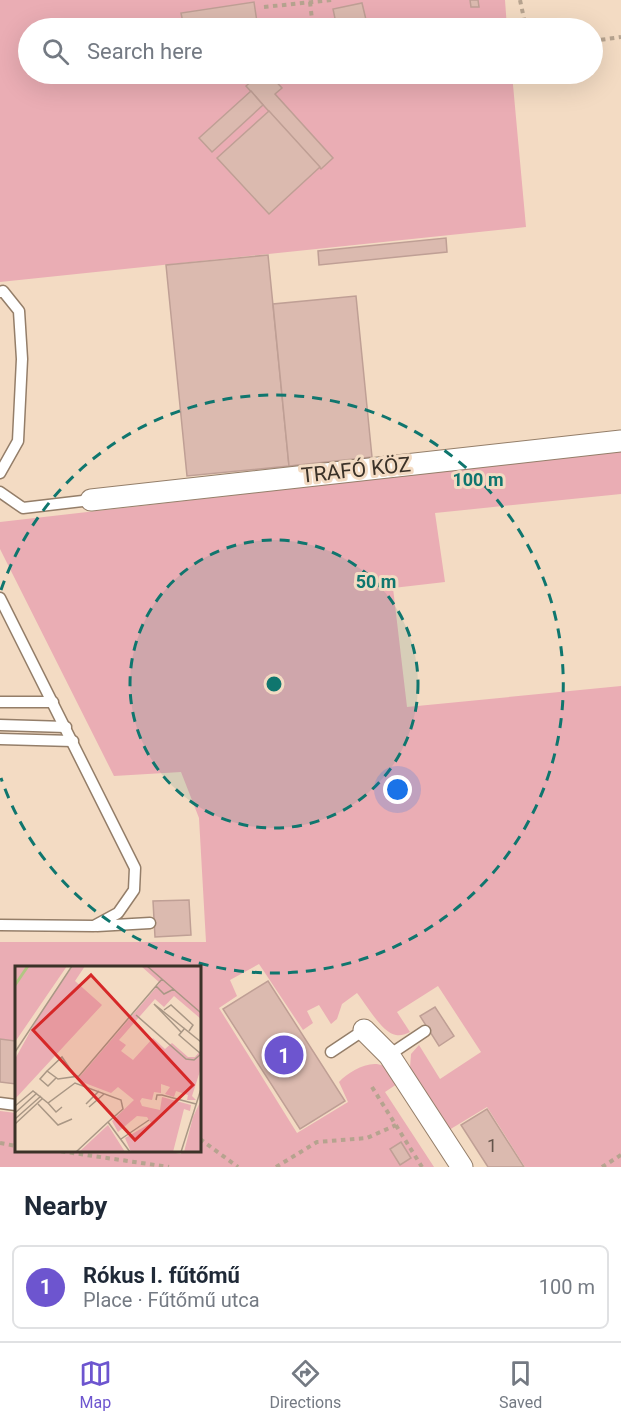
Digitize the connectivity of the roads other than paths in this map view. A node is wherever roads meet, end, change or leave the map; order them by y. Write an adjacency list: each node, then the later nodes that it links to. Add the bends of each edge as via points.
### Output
1 (0, 292): 3 (lane, via 19,310 22,359 18,441)
2 (621, 441): 5 (street, TRAFÓ KÖZ)
3 (0, 473)
4 (0, 492): 5 (lane, via 23,508)
5 (91, 500)
6 (1, 600): 8 (lane)
7 (0, 702): 8 (lane)
8 (53, 702): 10 (lane)
9 (0, 725): 10 (lane)
10 (66, 727): 12 (lane)
11 (0, 739): 12 (lane)
12 (73, 741): 15 (lane, via 135,868 134,890 118,913)
13 (150, 924): 15 (lane)
14 (0, 925): 15 (lane)
15 (94, 926)
16 (364, 1030): 18 (lane); 19 (street)
17 (425, 1031): 19 (lane)
18 (331, 1052)
19 (389, 1055): 22 (street)
20 (0, 1103): 21 (lane)
21 (15, 1105)
22 (462, 1167)

